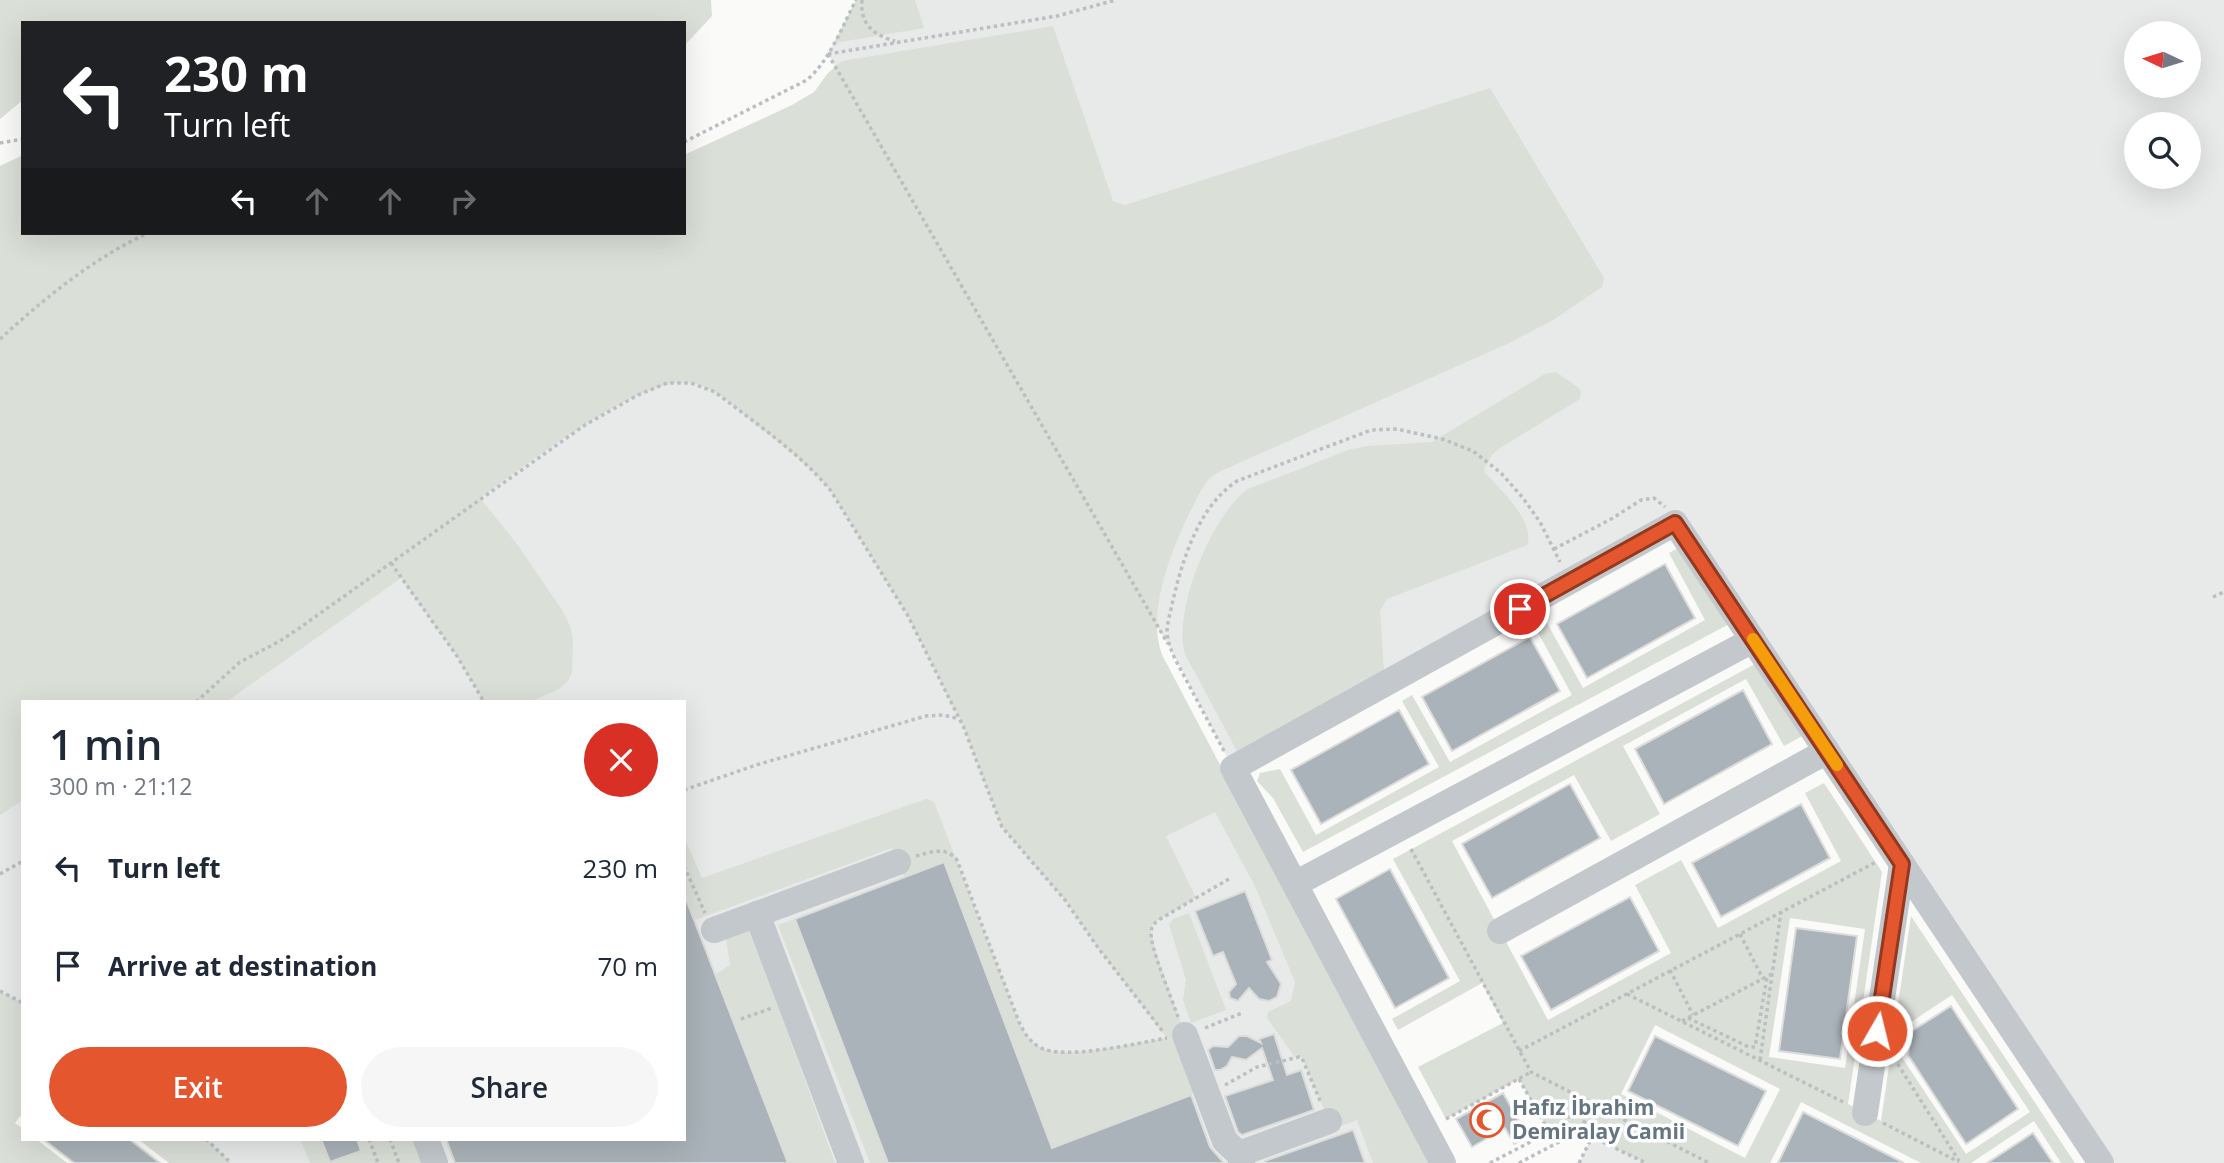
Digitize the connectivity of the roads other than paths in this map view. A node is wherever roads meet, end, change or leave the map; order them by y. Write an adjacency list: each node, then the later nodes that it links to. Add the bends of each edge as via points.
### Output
1 (1753, 640): 2 (street); 5 (street); 5 (street, via 1675,523 1233,768)
2 (1827, 751): 4 (street); 8 (street)
3 (898, 862): 6 (street)
4 (1902, 864): 10 (street); 17 (street)
5 (1295, 884): 16 (street)
6 (757, 914): 7 (street); 15 (street)
7 (714, 930)
8 (1500, 931)
9 (1176, 1036): 13 (street, via 1208,1095 1225,1141)
10 (1865, 1113)
11 (1329, 1121): 13 (street)
12 (427, 1141): 14 (street)
13 (1240, 1159)
14 (435, 1163)
15 (851, 1163)
16 (1443, 1163)
17 (2101, 1163)

